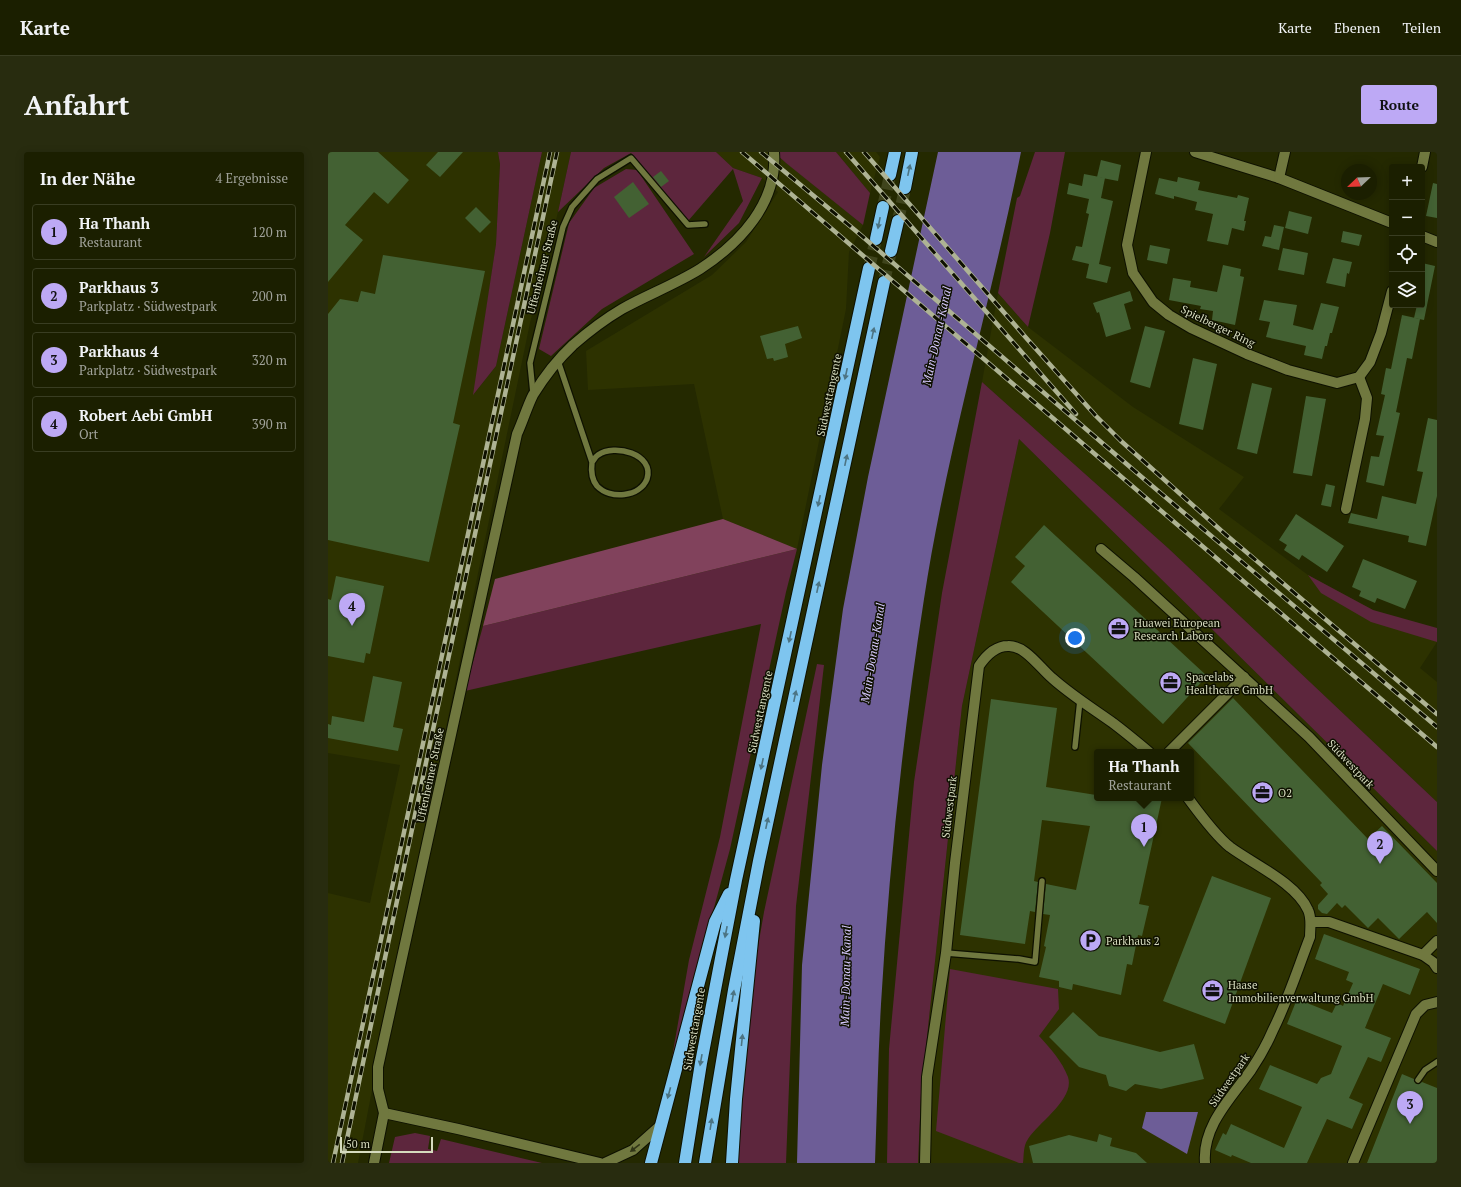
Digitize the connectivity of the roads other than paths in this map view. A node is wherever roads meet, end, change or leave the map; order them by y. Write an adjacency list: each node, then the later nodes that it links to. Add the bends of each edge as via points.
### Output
1 (774, 152): 23 (street, Uffenheimer Straße, via 775,160 768,196 757,216 731,246 699,269 621,310 597,326 573,345)
2 (895, 152): 9 (highway)
3 (912, 152): 11 (highway, one-way to 3)
4 (1146, 152): 24 (street, Spielberger Ring, via 1127,245 1133,272 1152,302 1191,328 1281,367 1337,383)
5 (1194, 152): 10 (street)
6 (1285, 152): 10 (street)
7 (1425, 152): 8 (street)
8 (1423, 164)
9 (890, 175)
10 (1279, 178): 14 (street)
11 (905, 188)
12 (883, 207): 17 (highway, one-way to 17)
13 (898, 221): 19 (highway)
14 (1389, 222)
15 (705, 224): 25 (lane, Uffenheimer Straße, via 688,225 631,158 597,179 572,207 563,228 530,363)
16 (1425, 237): 18 (street)
17 (876, 239)
18 (1437, 242)
19 (891, 251)
20 (870, 268): 37 (highway, Südwesttangente, one-way to 37)
21 (884, 282): 35 (highway, one-way to 21)
22 (1389, 302): 24 (street, via 1370,362)
23 (558, 362): 25 (street, Uffenheimer Straße); 26 (lane)
24 (1359, 377): 27 (street, via 1367,398 1365,419)
25 (533, 395): 47 (street, Uffenheimer Straße, via 517,434 378,1067 378,1089)
26 (592, 462): 26 (lane, via 597,455 608,450 631,452 644,463 647,477 642,488 634,493 614,495 596,486)
27 (1346, 509)
28 (1100, 549): 29 (street, Südwestpark)
29 (1244, 677): 33 (street); 36 (street, Südwestpark, via 1309,737)
30 (1080, 700): 31 (lane); 32 (street, Südwestpark); 41 (street, Südwestpark, via 1031,657 1018,649 1009,646 998,648 985,657 979,666)
31 (1075, 746)
32 (1145, 749)
33 (1171, 749)
34 (1190, 801): 39 (street, Südwestpark, via 1229,846 1284,883 1301,899 1308,910)
35 (759, 861): 54 (highway, one-way to 35, via 734,990); 55 (highway, one-way to 35)
36 (1437, 871)
37 (736, 880): 48 (highway, one-way to 48, via 715,922); 53 (highway, Südwesttangente, one-way to 53)
38 (1042, 881): 41 (lane, via 1037,963 1019,959)
39 (1310, 922): 42 (street, via 1330,922); 57 (street, Südwestpark, via 1310,937 1274,1030 1209,1132 1205,1145)
40 (1437, 940): 42 (street)
41 (946, 953): 56 (street, Südwestpark, via 927,1077)
42 (1423, 955): 43 (street)
43 (1437, 968)
44 (1437, 1002): 58 (street, via 1425,1005 1416,1014)
45 (1437, 1062): 46 (lane, via 1425,1070)
46 (1418, 1080)
47 (384, 1114): 49 (street, Uffenheimer Straße); 50 (street)
48 (660, 1125): 51 (street, one-way to 51, via 633,1150); 52 (highway)
49 (374, 1163)
50 (600, 1163)
51 (605, 1163)
52 (651, 1163)
53 (685, 1163)
54 (706, 1163)
55 (732, 1163)
56 (925, 1163)
57 (1205, 1163)
58 (1353, 1163)

